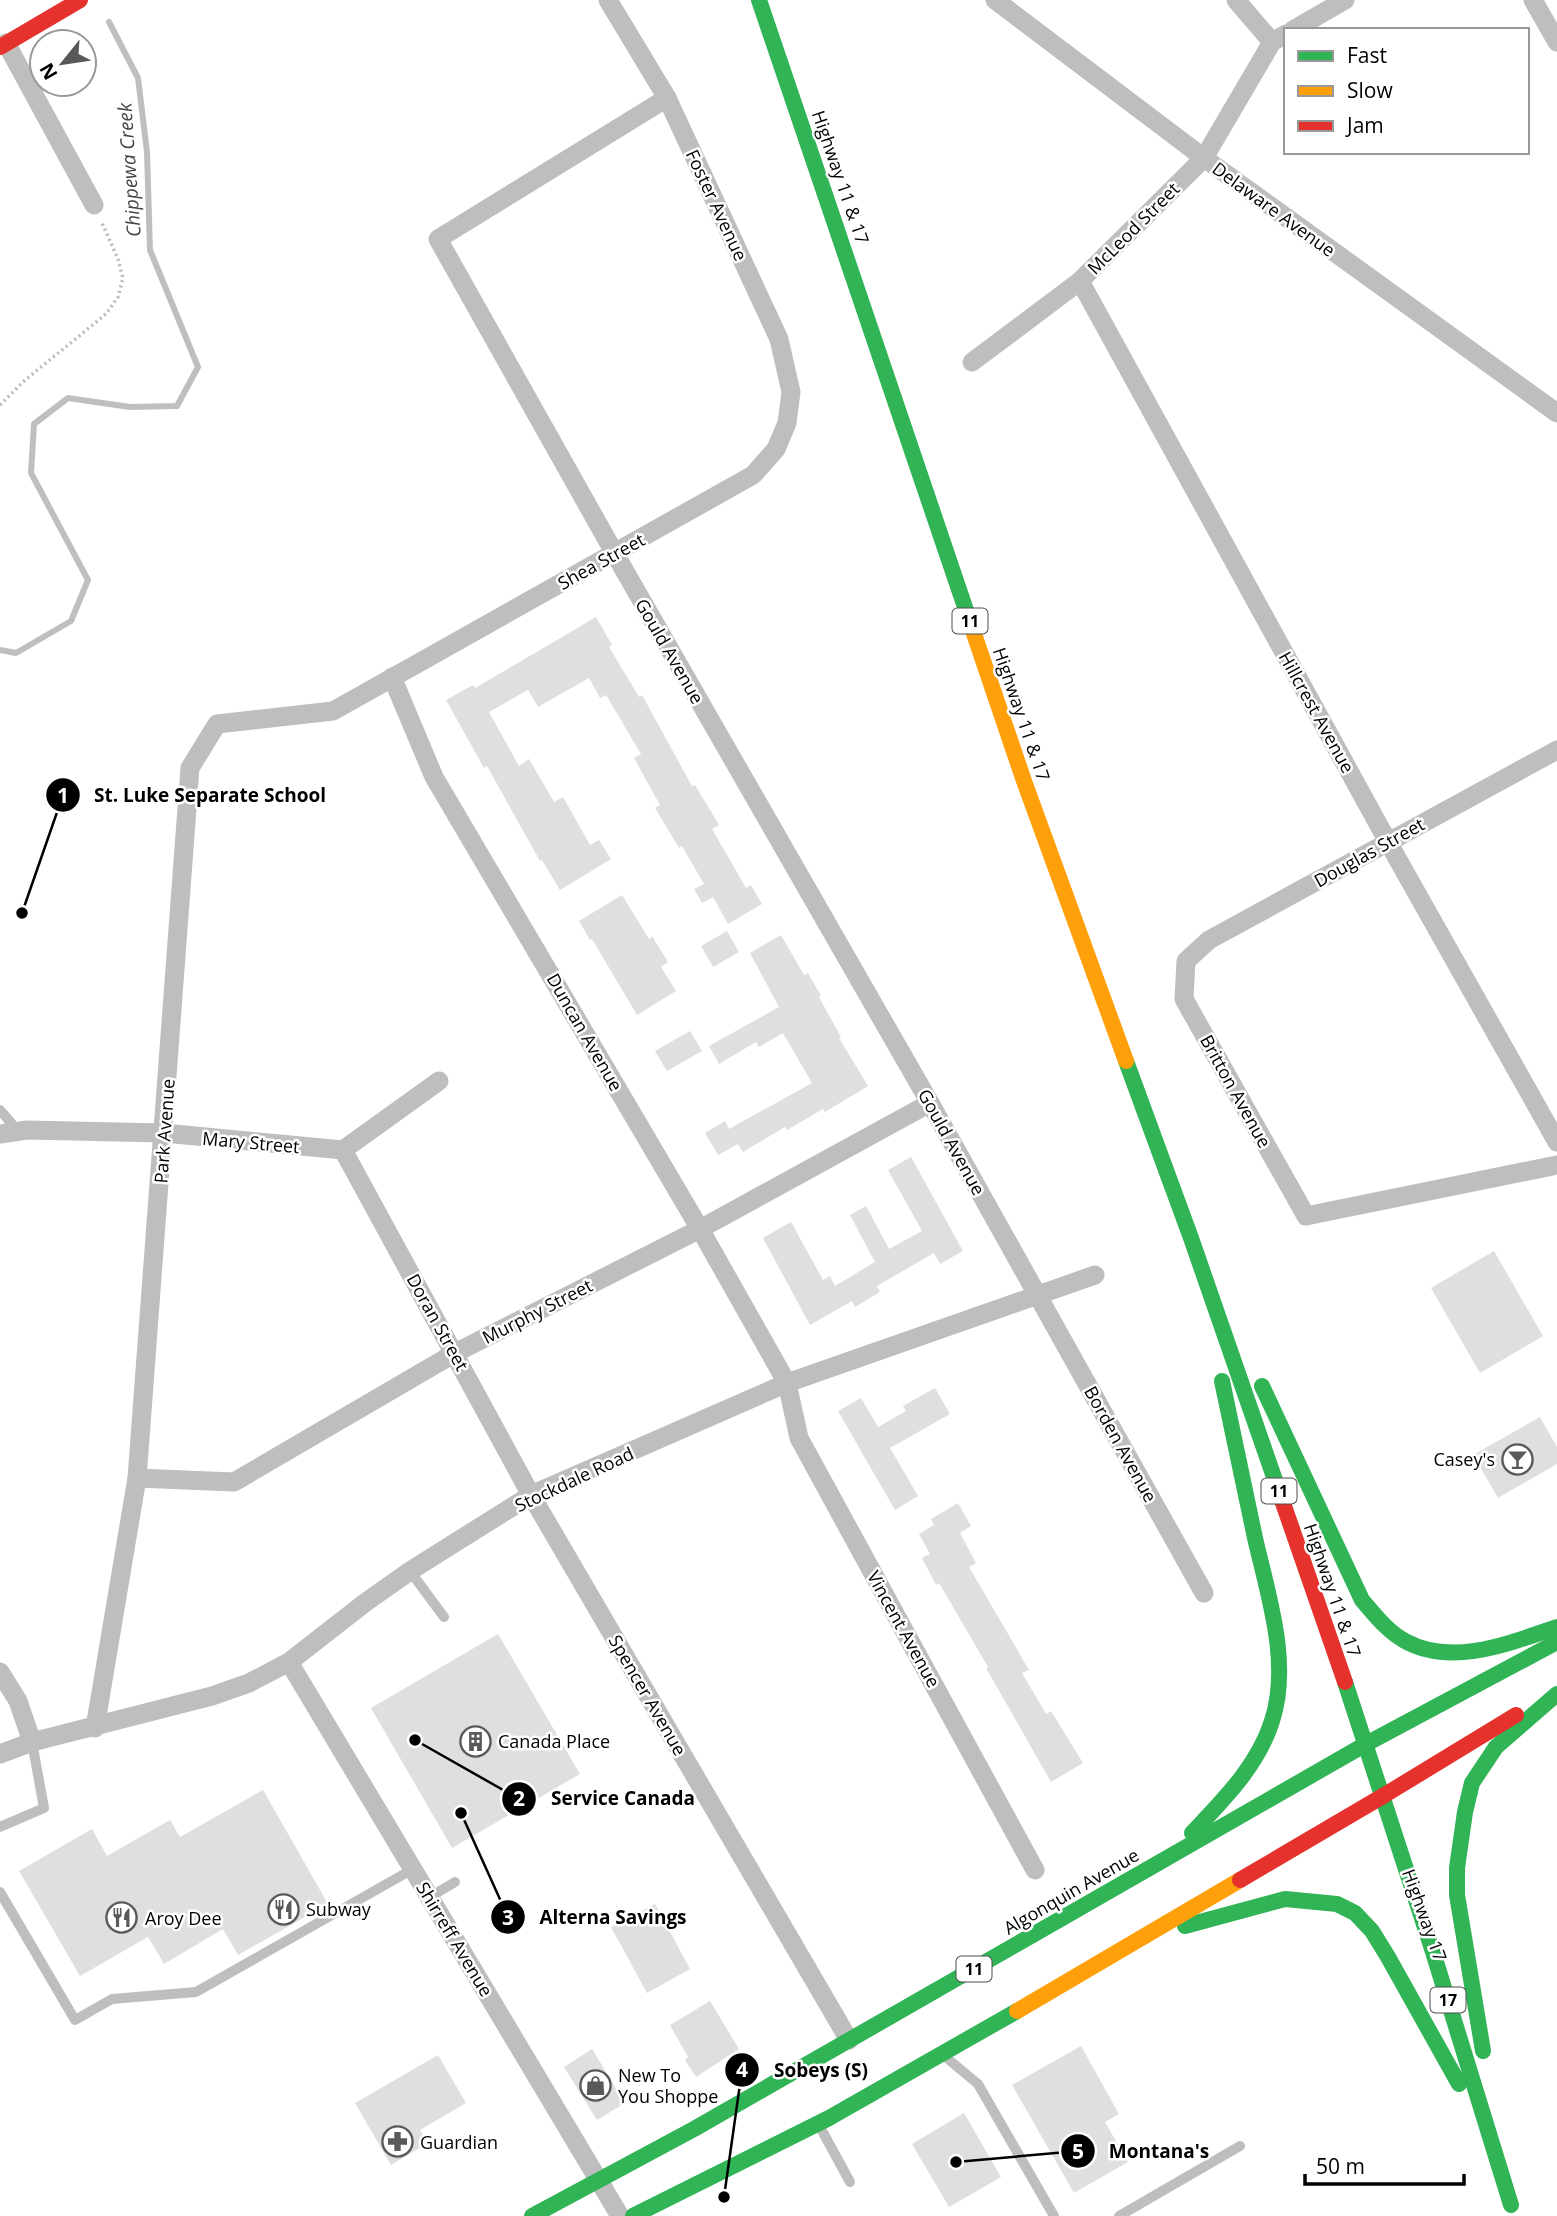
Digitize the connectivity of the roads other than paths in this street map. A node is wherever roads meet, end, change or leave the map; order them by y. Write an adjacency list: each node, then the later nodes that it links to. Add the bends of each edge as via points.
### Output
1 (80, 0): 11 (main road)
2 (608, 0): 12 (street, Foster Avenue)
3 (759, 0): 33 (main road, Highway 11 & 17 / 11, via 1024,780)
4 (995, 0): 13 (street, Delaware Avenue)
5 (1236, 0): 9 (street)
6 (1345, 0): 8 (street)
7 (1533, 0): 10 (street)
8 (1296, 28)
9 (1279, 38): 13 (street, McLeod Street)
10 (1557, 42)
11 (3, 45): 14 (street)
12 (667, 98): 18 (street, Foster Avenue, via 779,338 791,392); 19 (street, Gould Avenue, via 438,239)
13 (1204, 158): 15 (street, McLeod Street); 17 (street, Delaware Avenue)
14 (94, 205)
15 (1080, 281): 16 (street, McLeod Street); 22 (street, Hillcrest Avenue)
16 (972, 362)
17 (1557, 413)
18 (787, 422): 19 (street, Shea Street, via 776,449 753,475)
19 (615, 554): 20 (street, Shea Street); 25 (street, Gould Avenue)
20 (392, 677): 28 (street, Park Avenue, via 333,711 217,724 190,768); 32 (street, Duncan Avenue, via 434,777)
21 (1557, 750): 22 (street, Douglas Street)
22 (1388, 842): 23 (street, Douglas Street, via 1209,940); 29 (street, Hillcrest Avenue)
23 (1186, 961): 31 (street, Britton Avenue, via 1184,999 1306,1216)
24 (439, 1081): 30 (street)
25 (930, 1103): 32 (street, Murphy Street); 35 (street, Gould Avenue)
26 (0, 1110): 27 (lane)
27 (9, 1132): 28 (street, Mary Street)
28 (164, 1133): 30 (street, Mary Street); 38 (street, Park Avenue)
29 (1557, 1142)
30 (343, 1150): 36 (street, Doran Street)
31 (1557, 1164)
32 (700, 1228): 36 (street, Murphy Street); 37 (street, Duncan Avenue)
33 (1191, 1238): 40 (main road, Highway 11 & 17 / 11); 44 (main road, via 1374,1617 1407,1643 1447,1654 1496,1648); 52 (main road, Highway 11 & 17 / 11); 59 (main road, via 1272,1615 1277,1703 1259,1751 1230,1793)
34 (1095, 1275): 35 (street, Stockdale Road)
35 (1038, 1295): 37 (street, Stockdale Road); 42 (street, Borden Avenue)
36 (455, 1353): 38 (street, Murphy Street, via 234,1482); 39 (street, Doran Street)
37 (787, 1383): 39 (street, Stockdale Road); 61 (street, Vincent Avenue, via 799,1438)
38 (137, 1478): 49 (street, Park Avenue)
39 (531, 1495): 41 (street, Stockdale Road); 67 (street, Spencer Avenue)
40 (1288, 1569)
41 (410, 1571): 43 (lane); 46 (street, Stockdale Road)
42 (1204, 1593)
43 (444, 1617)
44 (1557, 1627)
45 (1557, 1642): 52 (main road, Algonquin Avenue)
46 (289, 1662): 49 (street, Stockdale Road, via 212,1696); 60 (street, Shirreff Avenue)
47 (0, 1672): 51 (street, via 18,1701)
48 (1557, 1692): 56 (main road); 73 (main road, via 1503,1741 1472,1783 1459,1838 1457,1895)
49 (95, 1728): 51 (street, Stockdale Road)
50 (1341, 1737): 54 (main road)
51 (32, 1742): 53 (street, Stockdale Road); 58 (lane, via 44,1808)
52 (1366, 1744): 54 (main road, Algonquin Avenue / 11); 56 (main road, Highway 11 & 17 / 11)
53 (0, 1754)
54 (1349, 1761): 59 (main road, Algonquin Avenue / 11)
55 (1359, 1789): 57 (main road)
56 (1383, 1796): 57 (main road); 73 (main road, Highway 17 / 17)
57 (1369, 1814): 66 (main road)
58 (0, 1827)
59 (1168, 1858): 67 (main road, Algonquin Avenue / 11)
60 (413, 1869): 63 (lane, via 196,1992 113,1999 75,2020); 64 (street, Shirreff Avenue)
61 (1035, 1870)
62 (455, 1882): 64 (lane)
63 (0, 1892)
64 (430, 1897): 71 (street, Shirreff Avenue)
65 (1402, 1909): 73 (main road, Highway 17 / 17)
66 (1137, 1939): 68 (main road); 73 (main road, via 1285,1899 1337,1904 1355,1913 1388,1957 1472,2107)
67 (849, 2040): 71 (main road, Algonquin Avenue / 11)
68 (943, 2054): 69 (main road); 77 (lane, via 978,2084)
69 (817, 2124): 72 (lane); 76 (main road)
70 (1240, 2146): 78 (lane)
71 (599, 2181): 74 (main road, Algonquin Avenue / 11); 75 (street, Shirreff Avenue)
72 (850, 2182)
73 (1513, 2211)
74 (532, 2216)
75 (620, 2216)
76 (633, 2216)
77 (1054, 2216)
78 (1119, 2216)

